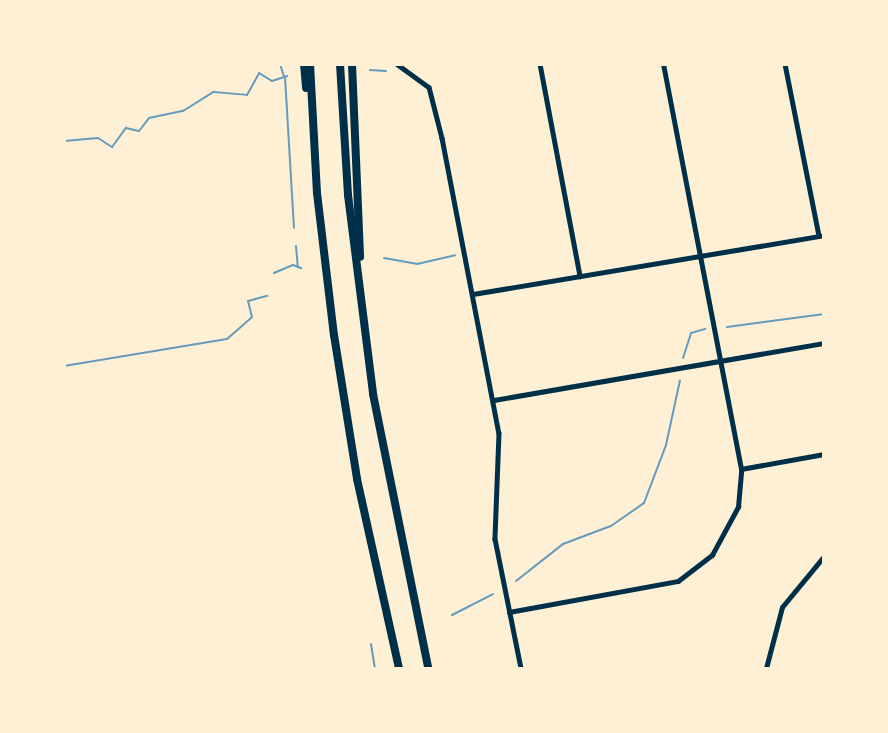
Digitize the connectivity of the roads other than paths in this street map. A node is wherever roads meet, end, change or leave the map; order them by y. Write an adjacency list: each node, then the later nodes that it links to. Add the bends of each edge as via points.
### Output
1 (304, 64): 9 (highway)
2 (310, 64): 9 (highway)
3 (340, 64): 14 (highway)
4 (352, 64): 14 (highway)
5 (397, 64): 13 (street, via 432,92)
6 (540, 64): 12 (street)
7 (663, 64): 11 (street)
8 (786, 64): 10 (street)
9 (317, 193): 22 (highway, via 353,455)
10 (821, 235): 11 (street)
11 (701, 255): 12 (street); 16 (street)
12 (580, 276): 13 (street)
13 (473, 294): 17 (street)
14 (362, 306): 23 (highway, via 384,464)
15 (824, 343): 16 (street)
16 (720, 360): 17 (street); 19 (street)
17 (494, 400): 21 (street, via 501,458 495,539)
18 (824, 454): 19 (street)
19 (741, 469): 21 (street, via 741,495 730,530 690,574 653,589)
20 (824, 556): 25 (street, via 782,607)
21 (509, 612): 24 (street)
22 (399, 669)
23 (428, 669)
24 (521, 669)
25 (766, 669)

